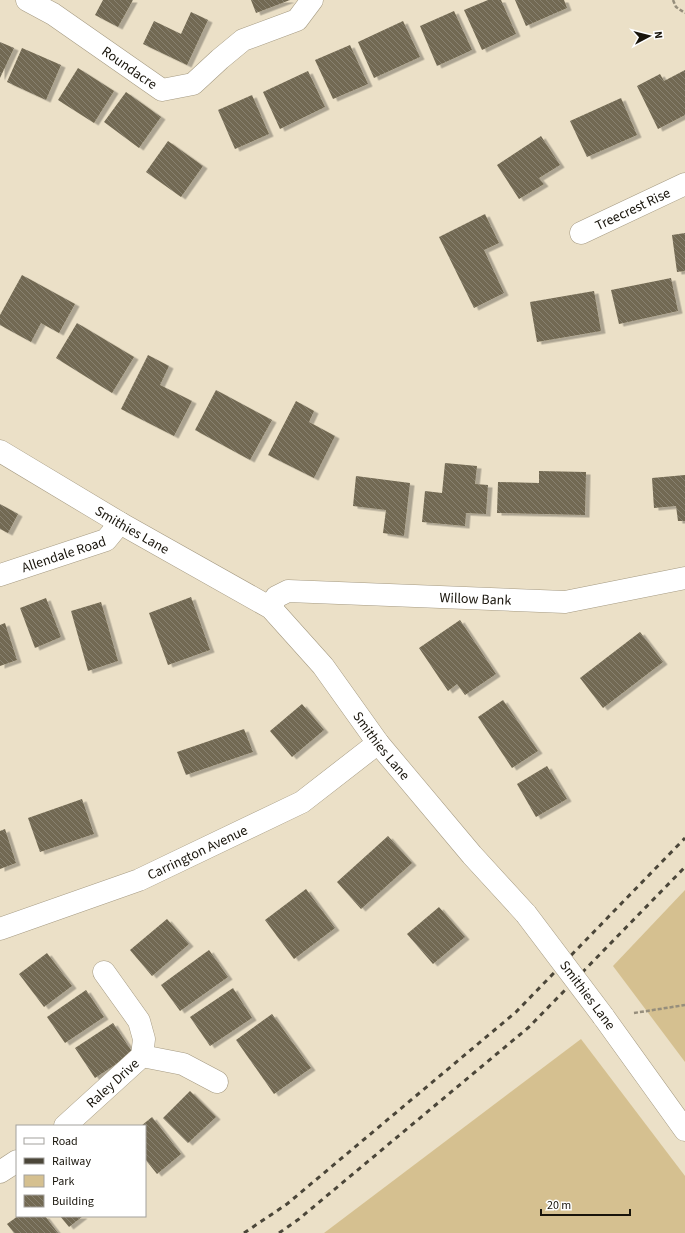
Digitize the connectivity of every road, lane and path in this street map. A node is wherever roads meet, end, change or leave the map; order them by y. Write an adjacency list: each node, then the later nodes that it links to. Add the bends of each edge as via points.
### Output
1 (27, 0): 2 (street, Roundacre, via 54,14 162,90 194,84 243,40 297,20)
2 (312, 0)
3 (673, 0): 4 (path, via 676,7)
4 (685, 13)
5 (685, 184): 6 (street, Treecrest Rise)
6 (581, 233)
7 (0, 451): 8 (street, Smithies Lane)
8 (120, 523): 9 (street, Allendale Road, via 106,540); 11 (street, Smithies Lane)
9 (0, 575)
10 (685, 578): 11 (street, Willow Bank, via 565,602 288,591 276,597)
11 (271, 608): 12 (street, Smithies Lane, via 323,666)
12 (378, 743): 13 (street, Carrington Avenue, via 302,802 139,880); 16 (street, Smithies Lane, bridge, via 472,855 526,914)
13 (0, 929)
14 (104, 972): 17 (street, Raley Drive, via 139,1021 144,1039)
15 (685, 1005): 16 (path, via 623,1015)
16 (607, 1021): 20 (street, Smithies Lane)
17 (142, 1056): 18 (street, Raley Drive, via 183,1064); 19 (street, Raley Drive)
18 (217, 1082)
19 (66, 1125)
20 (685, 1130)
21 (16, 1162): 22 (street)
22 (0, 1172)

